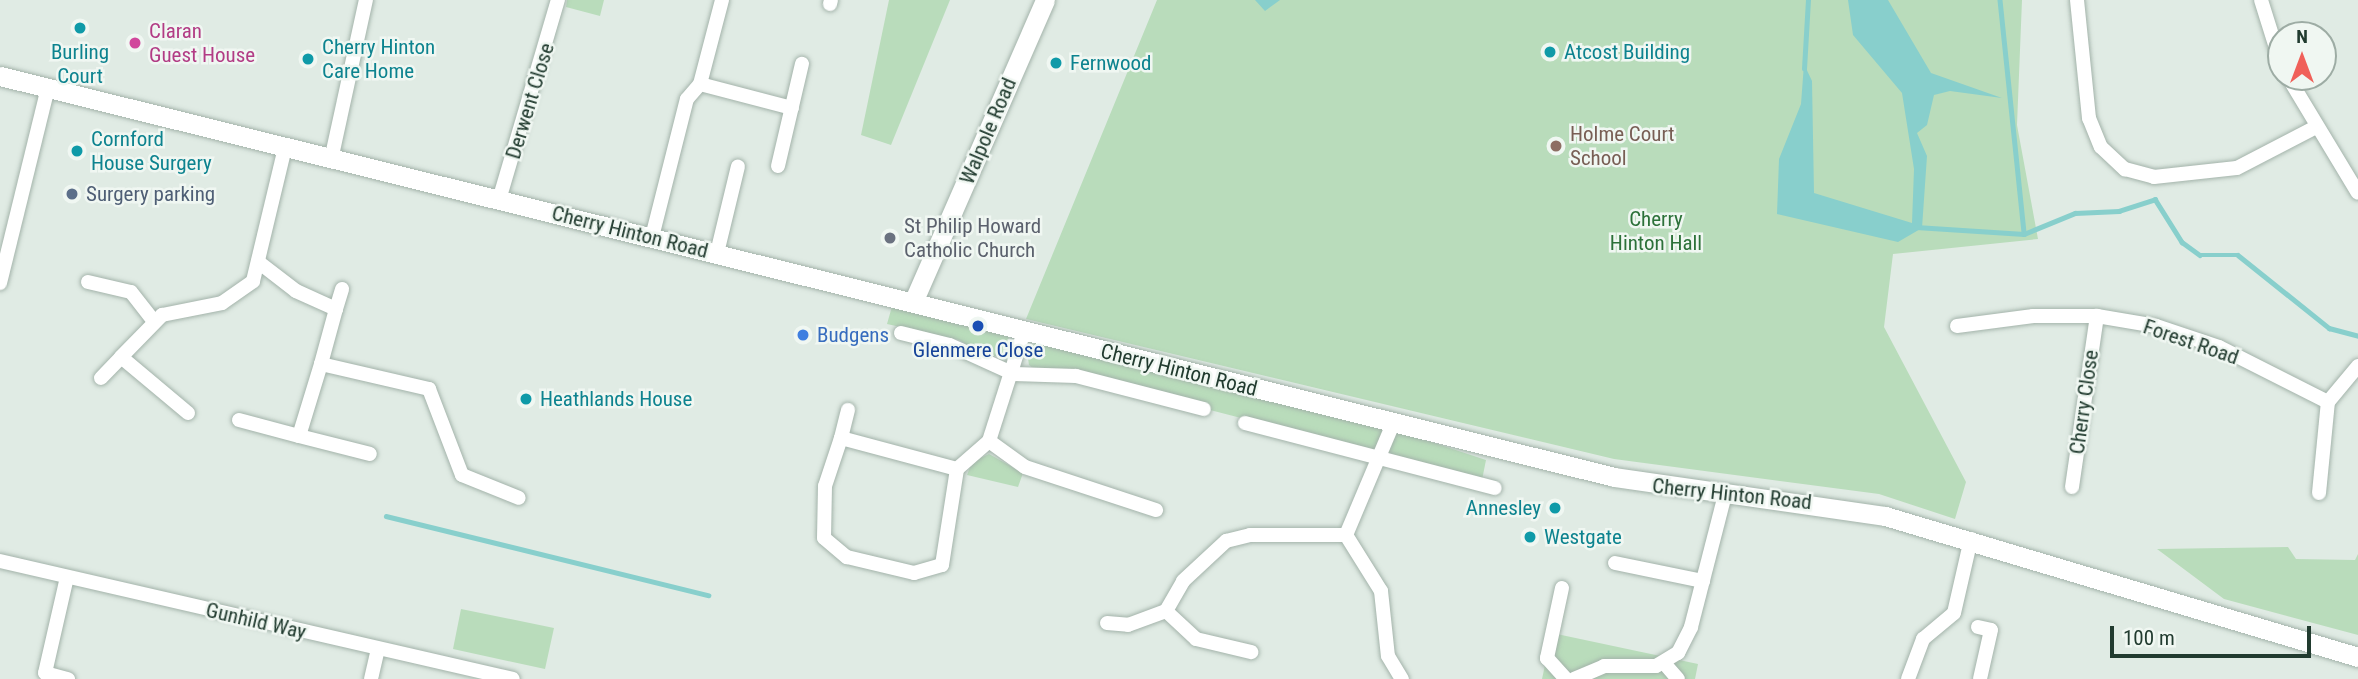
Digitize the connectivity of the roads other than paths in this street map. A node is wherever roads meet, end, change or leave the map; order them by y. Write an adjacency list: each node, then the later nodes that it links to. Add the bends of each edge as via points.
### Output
1 (366, 0): 16 (street)
2 (558, 0): 20 (street, Derwent Close)
3 (722, 0): 10 (street)
4 (1045, 0): 27 (street, Walpole Road)
5 (2077, 0): 14 (street, via 2089,118 2101,147 2125,169 2154,177 2237,168)
6 (2261, 0): 7 (street)
7 (2268, 21)
8 (802, 64): 13 (street)
9 (0, 76): 11 (street, Cherry Hinton Road)
10 (701, 84): 13 (street); 21 (street, via 687,99)
11 (48, 88): 15 (street, Cherry Hinton Road); 25 (street)
12 (2296, 91): 14 (street)
13 (792, 108): 18 (street)
14 (2316, 127): 19 (street)
15 (285, 148): 16 (street, Cherry Hinton Road); 23 (street)
16 (331, 160): 20 (street, Cherry Hinton Road)
17 (738, 166): 22 (street)
18 (778, 166)
19 (2358, 193)
20 (499, 200): 21 (street, Cherry Hinton Road)
21 (652, 237): 22 (street, Cherry Hinton Road)
22 (717, 253): 27 (street, Cherry Hinton Road)
23 (261, 264): 28 (street, via 296,291); 30 (street, via 241,295)
24 (88, 282): 30 (street, via 131,292)
25 (0, 283)
26 (342, 289): 28 (street)
27 (914, 300): 32 (street, Cherry Hinton Road)
28 (336, 309): 35 (street)
29 (2097, 316): 31 (street, Forest Road); 39 (street, Forest Road, via 2156,326 2219,347); 52 (street, Cherry Close)
30 (154, 321): 34 (street)
31 (1957, 326)
32 (1024, 331): 37 (street); 45 (street, Cherry Hinton Road)
33 (901, 333): 37 (street, Cherry Hinton Road, via 950,345)
34 (121, 357): 38 (street); 42 (street)
35 (321, 365): 46 (street); 56 (street, via 429,389 462,475)
36 (2358, 366): 39 (street)
37 (1014, 374): 40 (street, Cherry Hinton Road, via 1076,376); 48 (street)
38 (102, 378)
39 (2328, 402): 54 (street)
40 (1204, 409)
41 (848, 410): 47 (street)
42 (188, 413)
43 (239, 420): 46 (street)
44 (1245, 423): 50 (street)
45 (1393, 424): 50 (street); 55 (street, Cherry Hinton Road, via 1645,484)
46 (299, 436): 49 (street)
47 (842, 438): 51 (street); 51 (street, via 819,521 830,547 847,557 914,573 942,565)
48 (989, 441): 51 (street); 57 (street, via 1024,467)
49 (370, 454)
50 (1379, 461): 53 (street); 58 (street)
51 (957, 469)
52 (2072, 487)
53 (1495, 488)
54 (2319, 493)
55 (1726, 495): 59 (street, Cherry Hinton Road, via 1851,509); 63 (street)
56 (519, 499)
57 (1156, 510)
58 (1346, 535): 65 (street, via 1250,535 1226,541 1202,559); 76 (street, via 1381,591 1387,649)
59 (1971, 539): 70 (street, Cherry Hinton Road); 72 (street, via 1954,613 1923,639)
60 (0, 561): 62 (street, Gunhild Way)
61 (1615, 564): 63 (street)
62 (67, 577): 68 (street, Gunhild Way); 73 (street, via 45,673)
63 (1703, 581): 71 (street, via 1687,638)
64 (1562, 588): 77 (street, via 1547,658)
65 (1166, 611): 66 (street, via 1128,625); 69 (street, via 1196,639)
66 (1107, 623)
67 (1978, 627): 80 (street, via 1991,630)
68 (378, 649): 74 (street); 75 (street, Gunhild Way)
69 (1251, 652)
70 (2358, 657)
71 (1664, 663): 78 (street, via 1604,666); 79 (street)
72 (1907, 672)
73 (68, 679)
74 (370, 679)
75 (513, 679)
76 (1402, 679)
77 (1566, 679)
78 (1574, 679)
79 (1678, 679)
80 (1980, 679)

